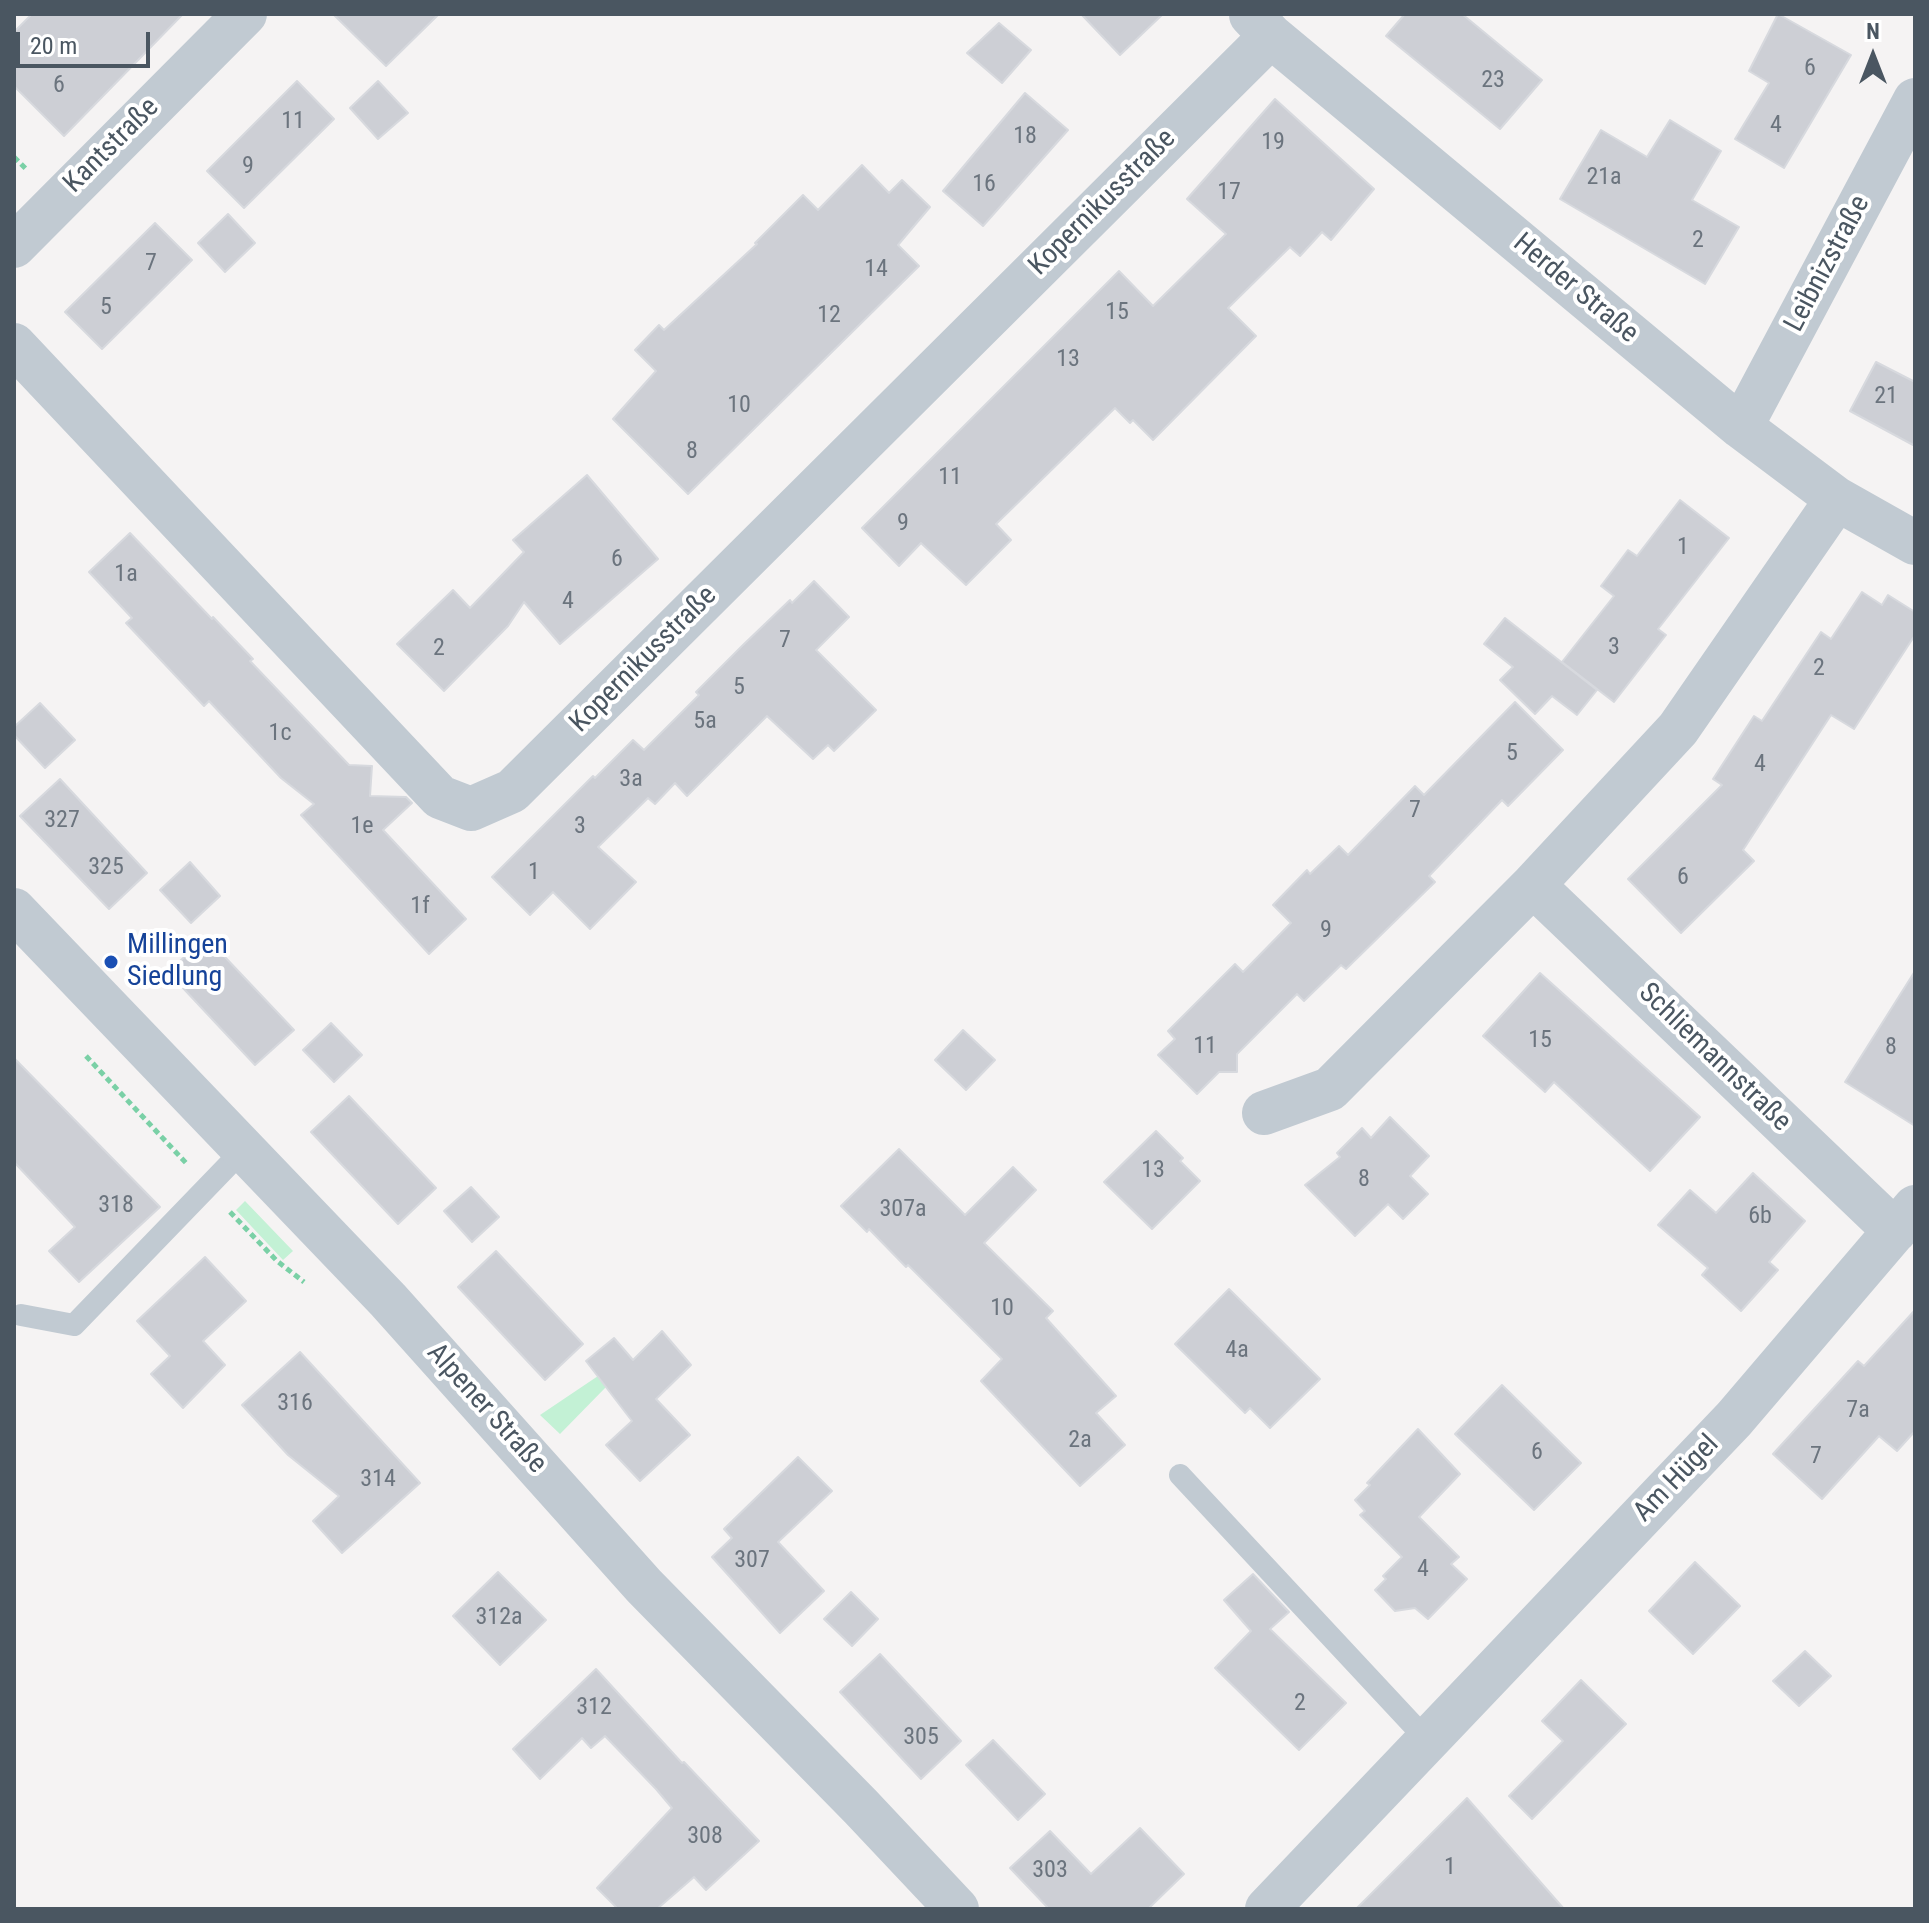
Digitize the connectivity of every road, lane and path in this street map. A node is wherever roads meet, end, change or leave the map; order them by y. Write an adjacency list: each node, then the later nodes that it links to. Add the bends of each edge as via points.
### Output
1 (245, 14): 4 (street, Kantstraße)
2 (1261, 25): 5 (street, Kopernikusstraße, via 512,791 471,809 440,797); 6 (street, Herder Straße)
3 (1915, 100): 6 (street, Leibnizstraße)
4 (14, 246)
5 (14, 345)
6 (1741, 427): 7 (street, Herder Straße)
7 (1837, 499): 8 (street, Herder Straße); 9 (street, via 1678,729)
8 (1915, 543)
9 (1533, 885): 11 (street, via 1330,1089); 13 (street, Schliemannstraße)
10 (14, 910): 12 (street, Alpener Straße)
11 (1264, 1113)
12 (244, 1149): 14 (lane, via 74,1325); 17 (street, Alpener Straße, via 388,1300 644,1586)
13 (1905, 1219): 16 (street, Am Hügel, via 1734,1419)
14 (21, 1315)
15 (1180, 1475): 16 (lane)
16 (1427, 1740): 18 (street, Am Hügel)
17 (957, 1909)
18 (1267, 1909)

